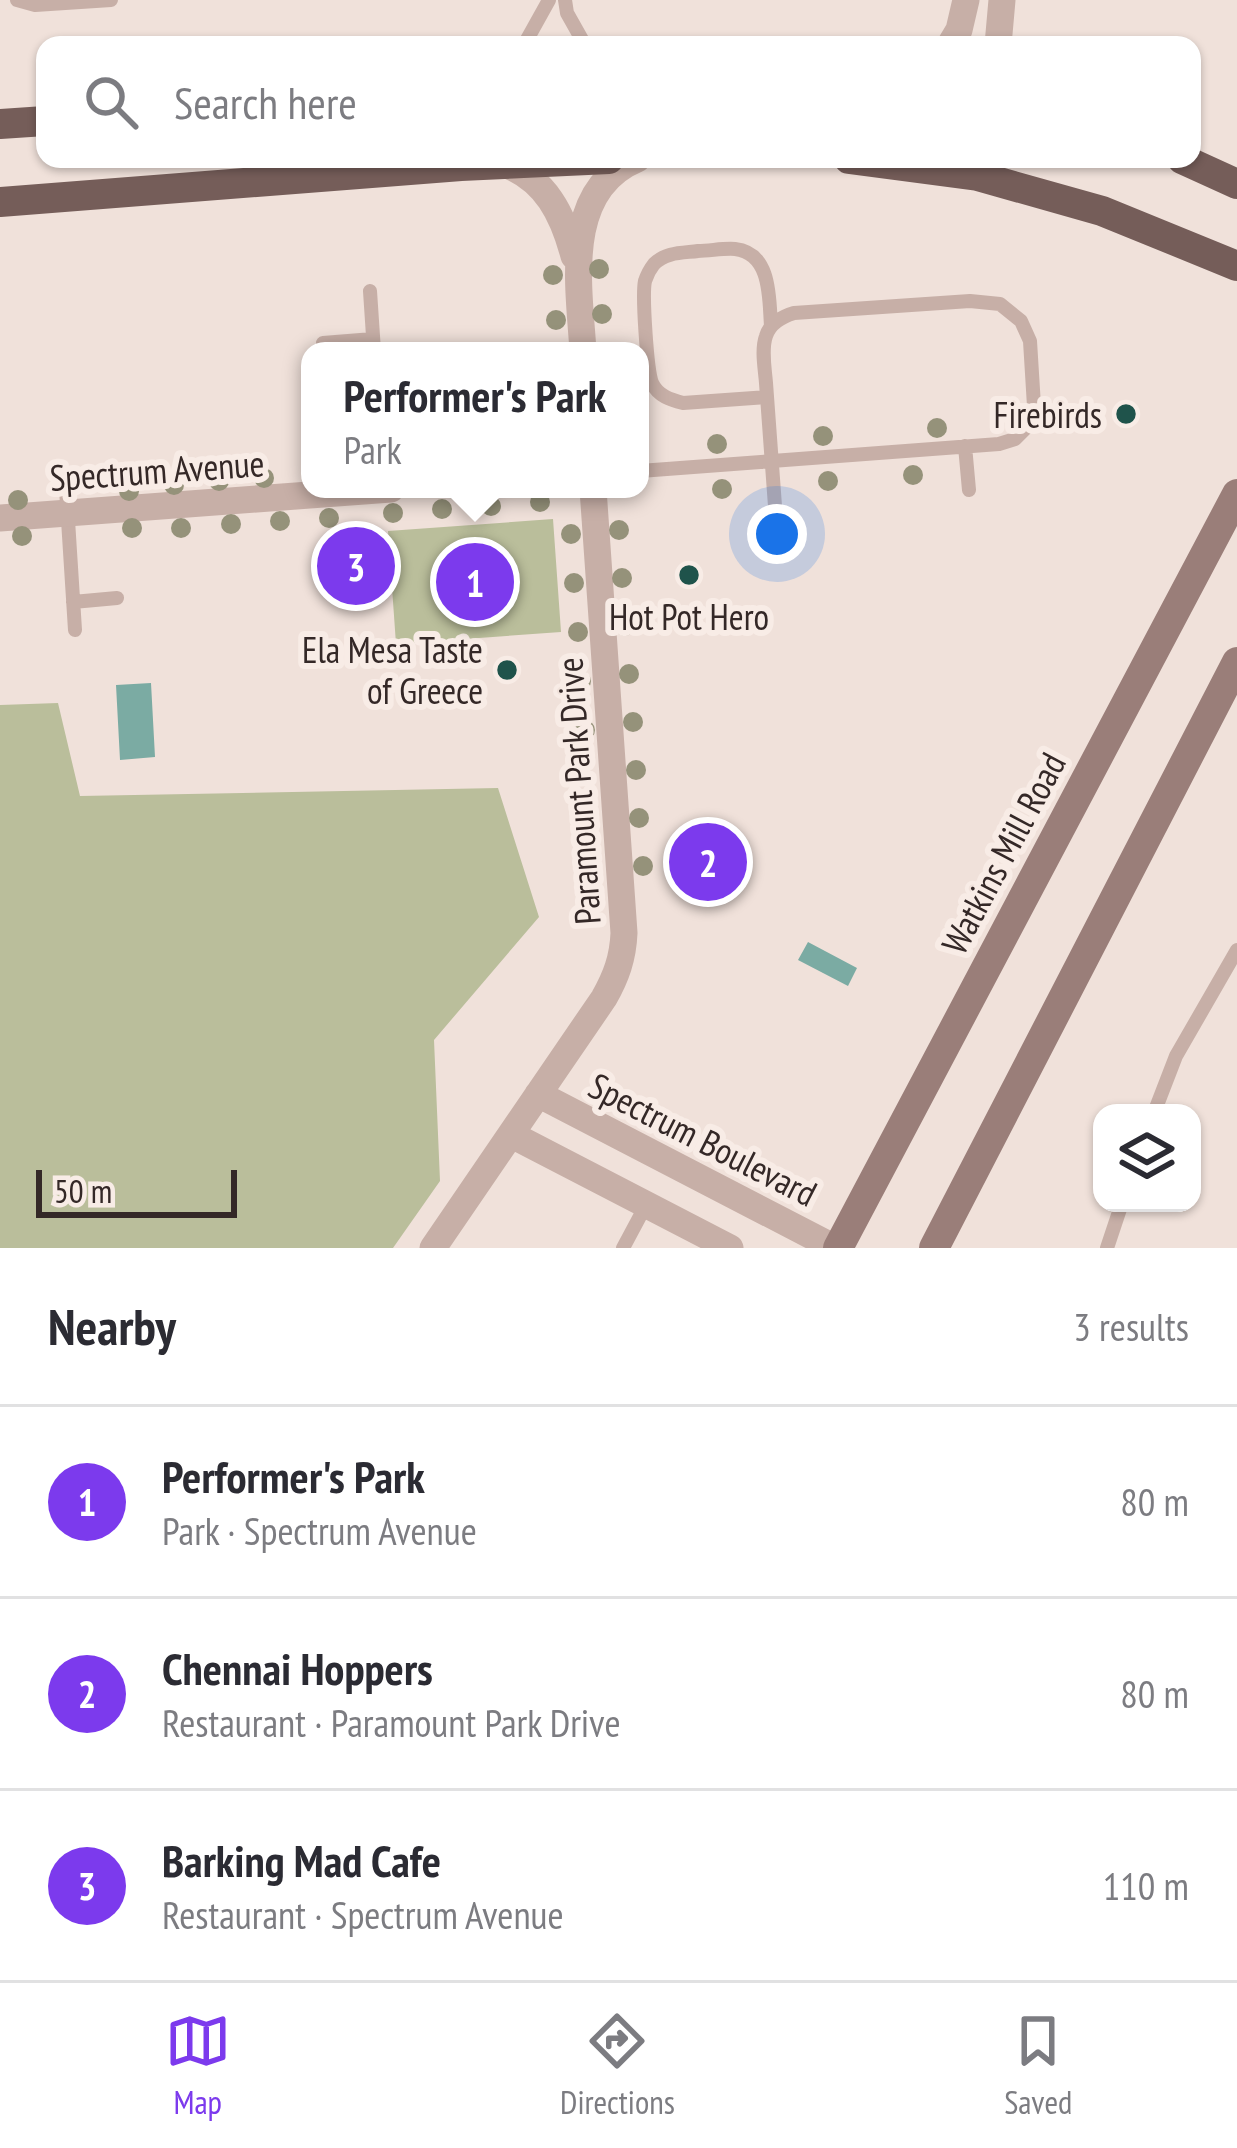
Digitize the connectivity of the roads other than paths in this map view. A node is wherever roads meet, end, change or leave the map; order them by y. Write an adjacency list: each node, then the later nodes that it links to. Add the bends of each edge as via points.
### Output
1 (17, 0): 2 (lane)
2 (111, 0)
3 (549, 0): 7 (lane)
4 (565, 0): 8 (lane)
5 (966, 0): 9 (street)
6 (1002, 0): 10 (street)
7 (529, 36)
8 (580, 36)
9 (955, 36)
10 (999, 36)
11 (36, 122): 12 (main road)
12 (0, 124)
13 (451, 168): 19 (main road)
14 (512, 168): 21 (street, via 553,202)
15 (622, 168): 21 (street, via 591,202)
16 (918, 168): 20 (main road, via 1102,211)
17 (1201, 168): 18 (main road)
18 (1237, 184)
19 (0, 202)
20 (1237, 266)
21 (578, 272): 25 (street)
22 (370, 290): 24 (lane)
23 (771, 326): 26 (lane, via 765,274 755,258 733,249 669,254 646,277); 28 (lane); 29 (lane, via 794,313 970,301 1012,311 1030,340 1032,419 1009,442)
24 (374, 342)
25 (582, 342)
26 (648, 342)
27 (649, 360): 28 (lane, via 653,386 683,403)
28 (767, 398): 30 (lane)
29 (965, 446): 30 (lane); 33 (lane)
30 (772, 461): 31 (lane); 37 (lane)
31 (649, 470)
32 (64, 473): 38 (lane)
33 (969, 490)
34 (1237, 494): 53 (main road, Watkins Mill Road)
35 (301, 495): 38 (street, Spectrum Avenue)
36 (594, 498): 45 (street, Paramount Park Drive, via 623,952 604,998)
37 (776, 506)
38 (68, 513): 39 (street, Spectrum Avenue); 41 (lane)
39 (0, 518)
40 (117, 598): 41 (lane)
41 (74, 602): 42 (lane)
42 (76, 630)
43 (1237, 662): 54 (main road)
44 (1237, 950): 46 (lane)
45 (538, 1094): 47 (street, Paramount Park Drive); 53 (street, Spectrum Boulevard)
46 (1157, 1104)
47 (512, 1135): 48 (street); 50 (street, Paramount Park Drive)
48 (647, 1204): 51 (lane); 52 (street)
49 (1119, 1212): 55 (lane)
50 (433, 1248)
51 (623, 1248)
52 (730, 1248)
53 (837, 1248)
54 (934, 1248)
55 (1106, 1248)

